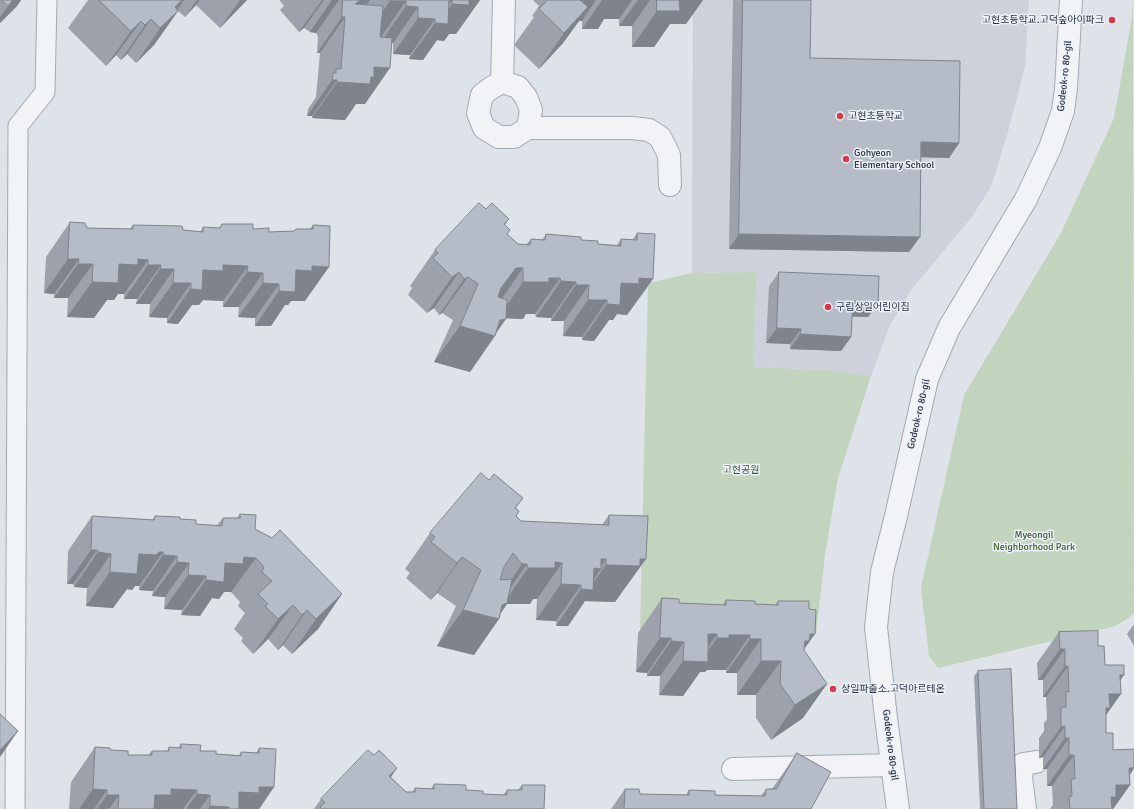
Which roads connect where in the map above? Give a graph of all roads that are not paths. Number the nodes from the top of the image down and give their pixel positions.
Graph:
1 (47, 0) edge
2 (504, 0) edge
3 (1071, 0) edge
4 (502, 82) junction
5 (528, 128) junction
6 (670, 185) dead end
7 (1036, 762) dead end
8 (892, 765) junction
9 (733, 769) dead end
10 (15, 809) edge
11 (898, 809) edge
12 (1025, 809) edge

1 - 10 street
2 - 4 street
3 - 8 street, Godeok-ro 80-gil
4 - 5 street
4 - 5 street
5 - 6 street
7 - 12 street
8 - 9 street
8 - 11 street, Godeok-ro 80-gil

